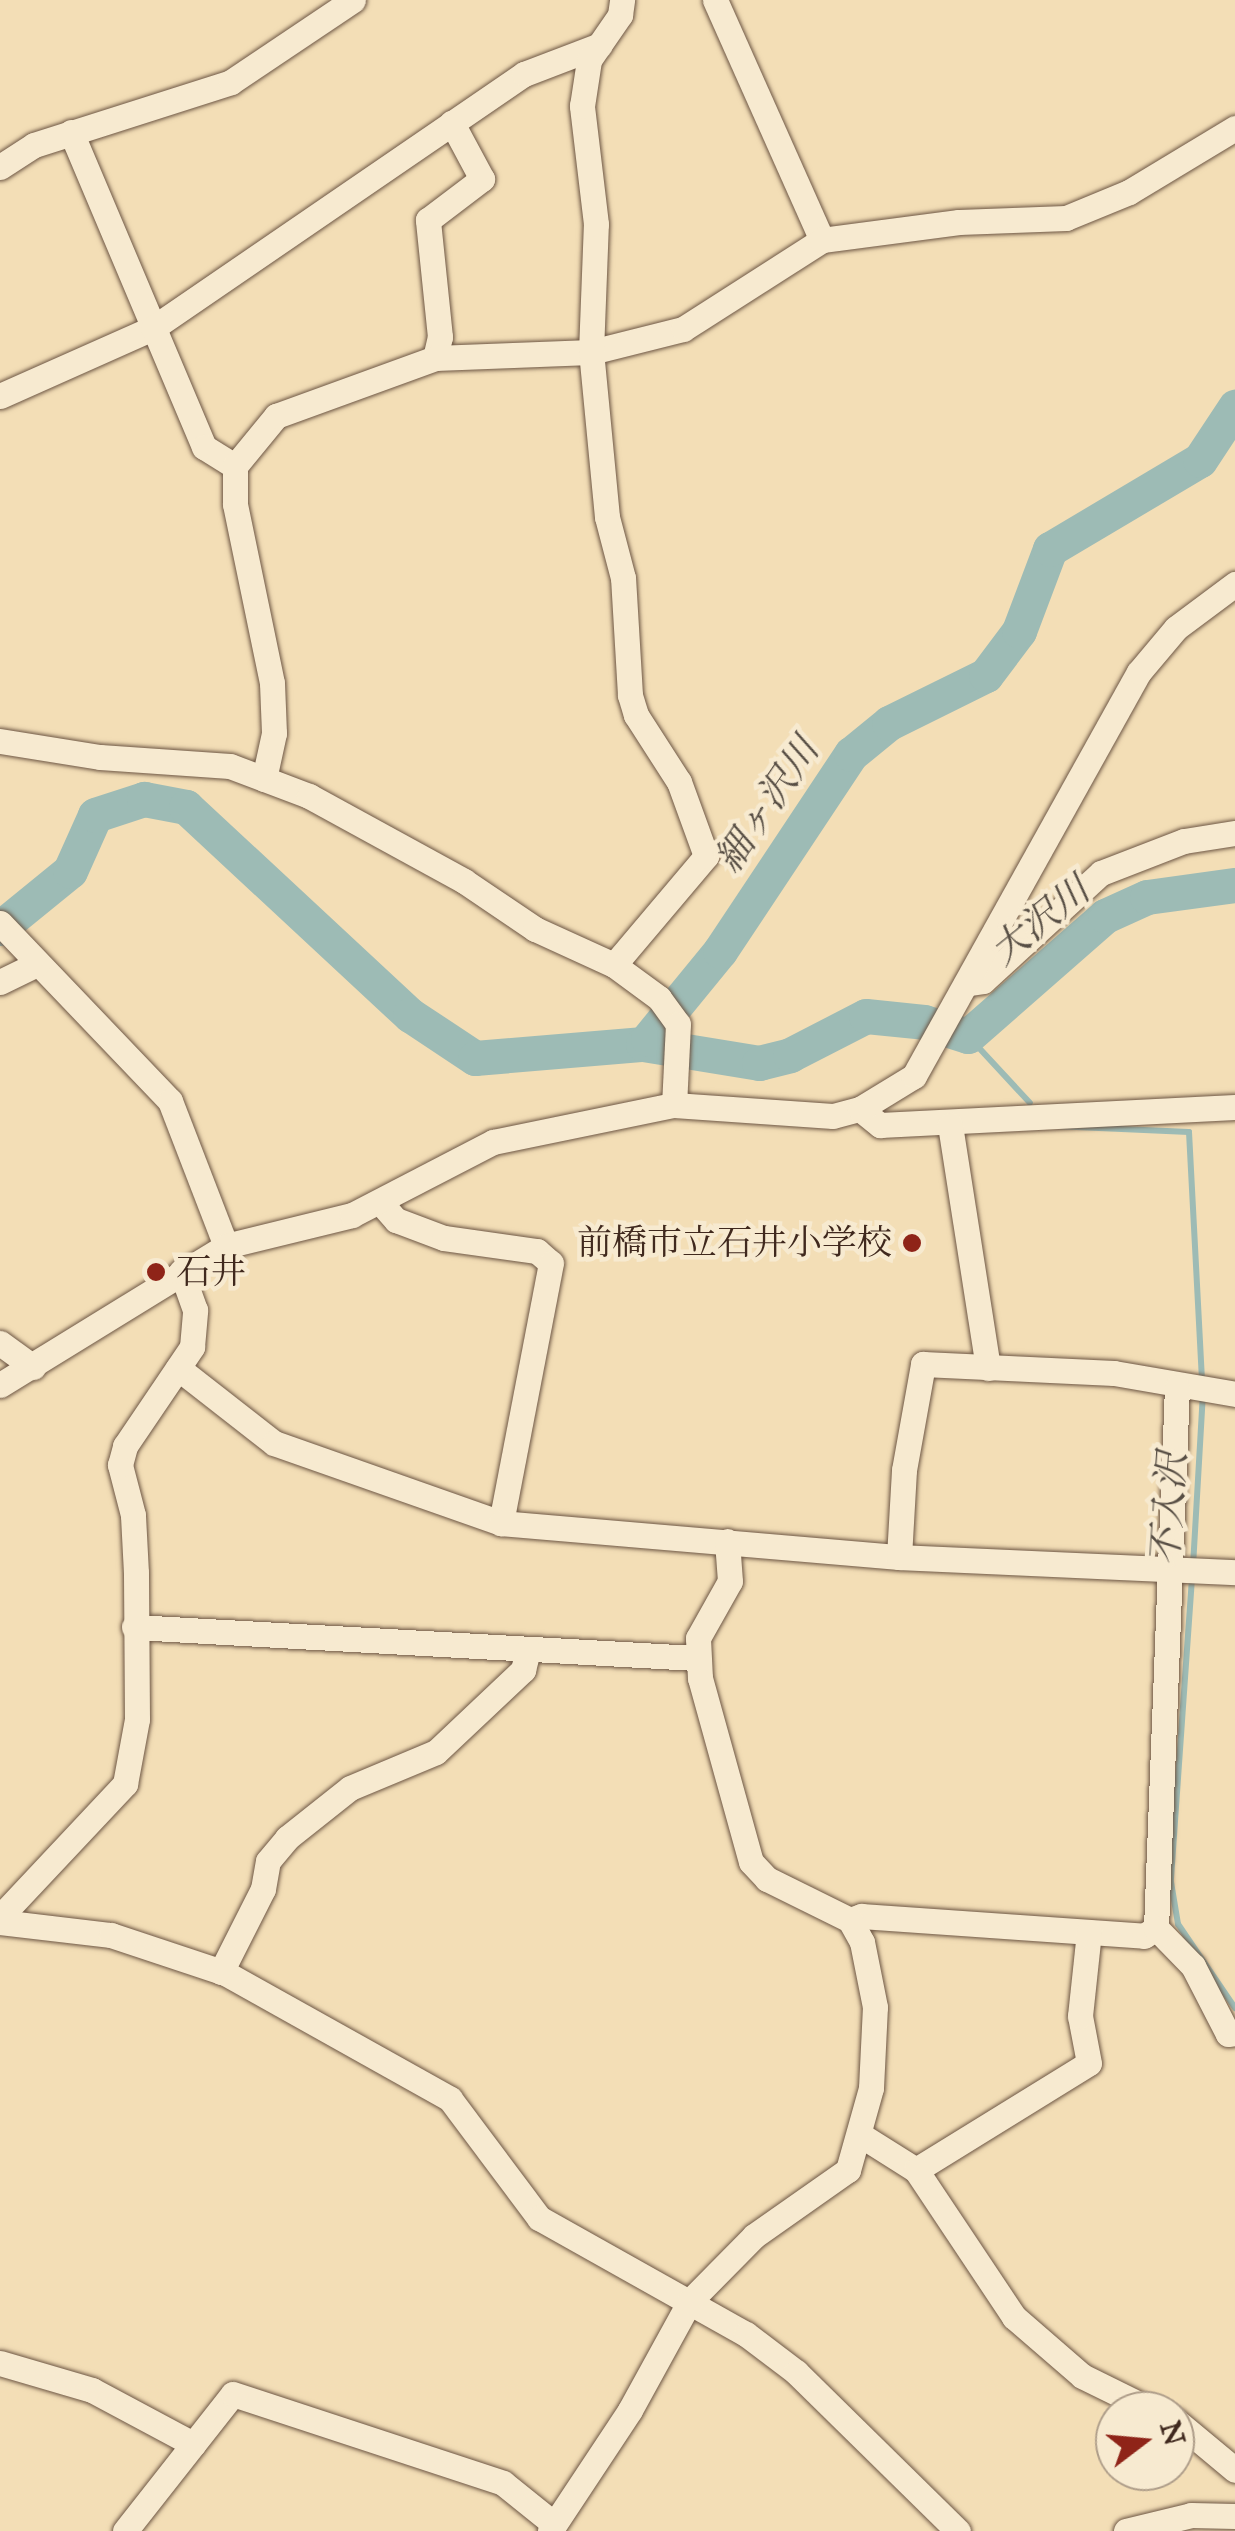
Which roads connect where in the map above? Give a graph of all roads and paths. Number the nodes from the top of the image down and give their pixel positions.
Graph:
1 (354, 0) edge
2 (622, 0) edge
3 (715, 0) edge
4 (600, 45) junction
5 (452, 123) junction
6 (1235, 128) edge
7 (70, 132) junction
8 (0, 167) edge
9 (822, 240) junction
10 (154, 328) junction
11 (591, 352) junction
12 (435, 358) junction
13 (0, 396) edge
14 (235, 466) junction
15 (1235, 584) edge
16 (2, 745) edge
17 (264, 780) junction
18 (1235, 833) edge
19 (0, 923) edge
20 (29, 955) junction
21 (614, 964) junction
22 (0, 982) edge
23 (970, 982) junction
24 (674, 1105) junction
25 (1235, 1107) edge
26 (860, 1109) junction
27 (950, 1124) junction
28 (381, 1203) junction
29 (226, 1246) junction
30 (181, 1271) junction
31 (0, 1343) edge
32 (33, 1366) junction
33 (178, 1368) junction
34 (988, 1368) junction
35 (0, 1385) edge
36 (1204, 1390) edge
37 (501, 1523) junction
38 (727, 1541) junction
39 (899, 1557) junction
40 (1169, 1568) junction
41 (1235, 1572) edge
42 (134, 1627) junction
43 (528, 1650) junction
44 (696, 1658) junction
45 (0, 1920) edge
46 (850, 1920) junction
47 (1156, 1928) junction
48 (1090, 1932) junction
49 (221, 1972) junction
50 (1235, 2033) edge
51 (862, 2136) junction
52 (916, 2170) junction
53 (690, 2301) junction
54 (0, 2363) edge
55 (1112, 2391) edge
56 (1195, 2437) edge
57 (193, 2444) junction
58 (1235, 2470) edge
59 (1235, 2516) edge
60 (552, 2528) edge
61 (125, 2531) edge
62 (958, 2531) edge
63 (1126, 2531) edge

1 - 7 street
2 - 4 street
3 - 9 street
4 - 5 street
4 - 11 street
5 - 10 street
5 - 12 street
6 - 9 street
7 - 8 street
7 - 10 street
9 - 11 street
10 - 13 street
10 - 14 street
11 - 12 street
11 - 21 street
12 - 14 street
14 - 17 street
15 - 23 street
16 - 17 street
17 - 21 street
18 - 23 street
19 - 20 street
20 - 22 street
20 - 29 street
21 - 24 street
23 - 26 street
24 - 26 street
24 - 28 street
25 - 27 street
26 - 27 street
27 - 34 street
28 - 29 street
28 - 37 street
29 - 30 street
30 - 32 street
30 - 33 street
31 - 32 street
32 - 35 street
33 - 37 street
33 - 42 street
34 - 36 street
34 - 39 street
36 - 40 street
37 - 38 street
38 - 39 street
38 - 44 street
39 - 40 street
40 - 41 street
40 - 47 street
42 - 43 street
42 - 45 street
43 - 44 street
43 - 49 street
44 - 46 street
45 - 49 street
46 - 48 street
46 - 51 street
47 - 48 street
47 - 50 street
48 - 52 street
49 - 53 street
51 - 52 street
51 - 53 street
52 - 55 street
53 - 60 street
53 - 62 street
54 - 57 street
56 - 58 street
57 - 60 street
57 - 61 street
59 - 63 street

